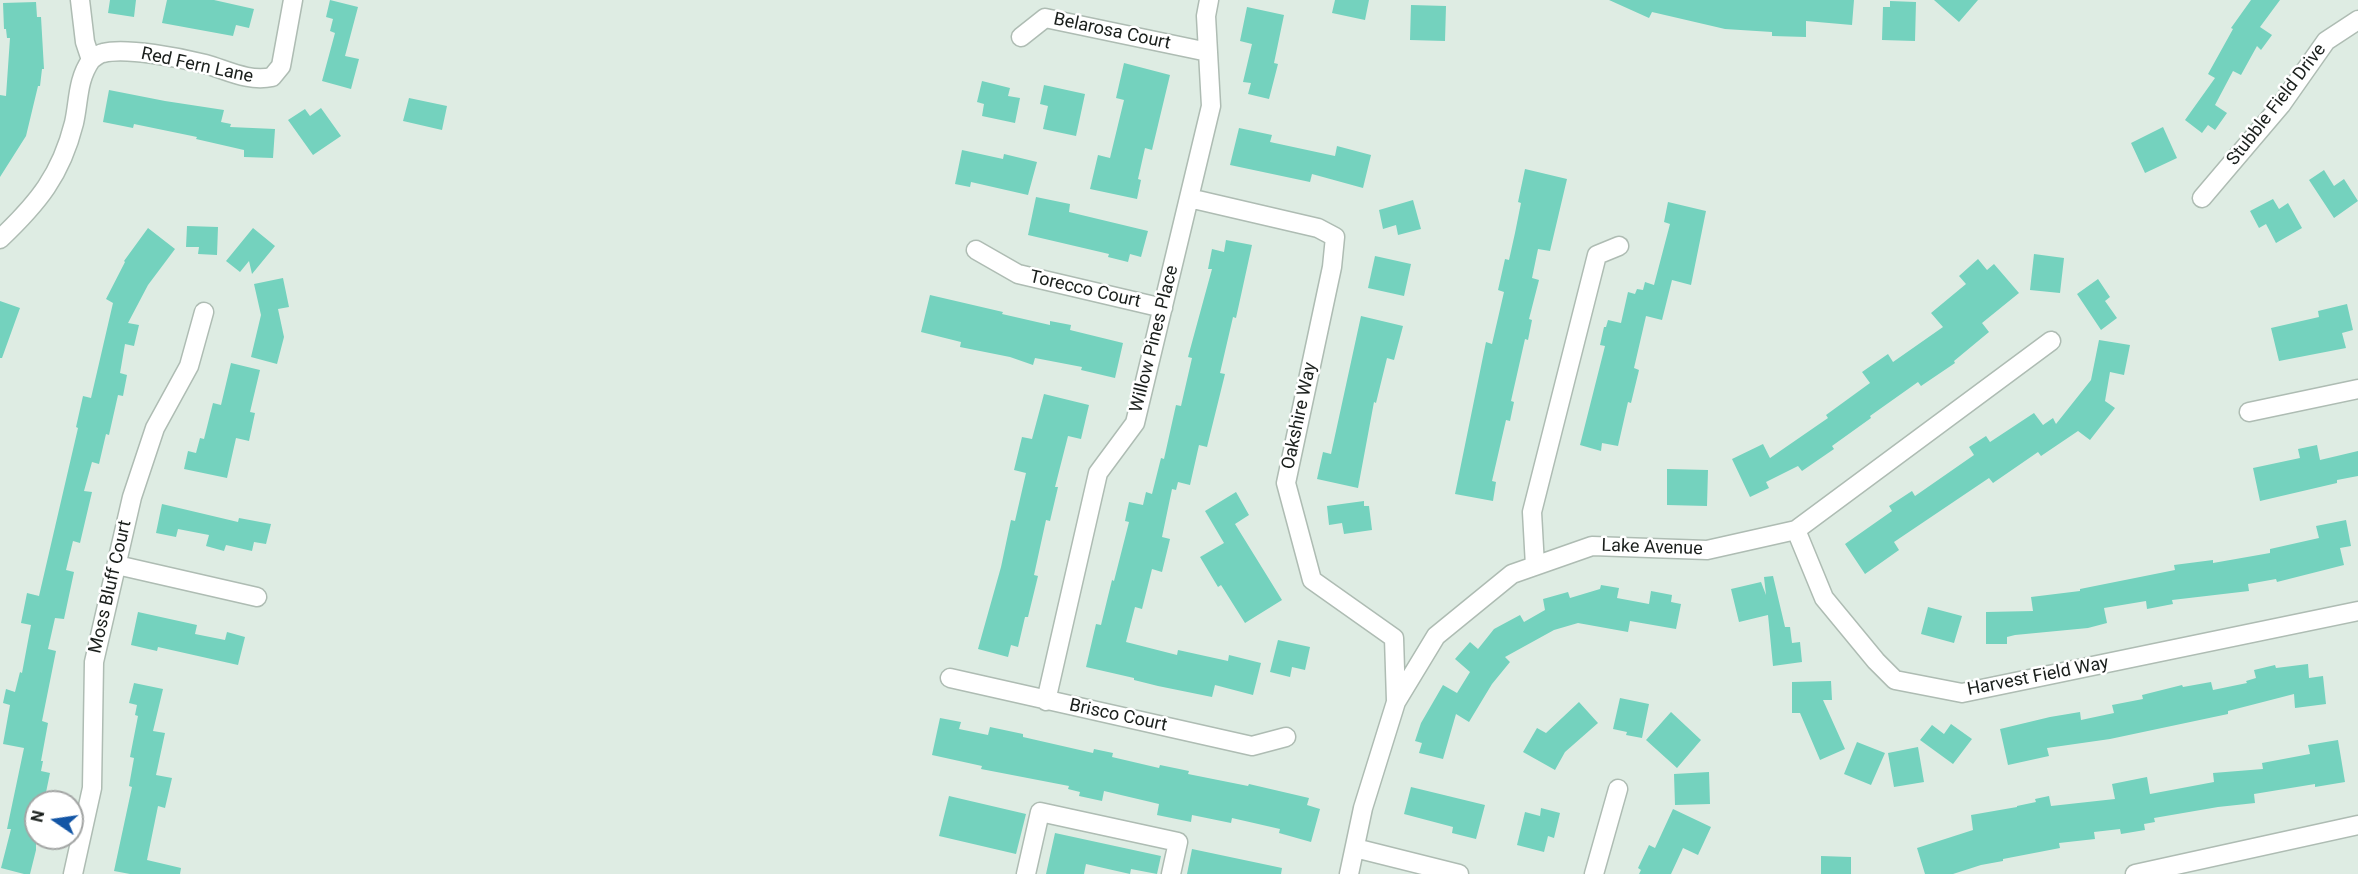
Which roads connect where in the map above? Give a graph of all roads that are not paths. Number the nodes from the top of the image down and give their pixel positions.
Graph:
1 (80, 0) edge
2 (293, 0) edge
3 (1209, 0) edge
4 (2358, 20) edge
5 (1022, 37) dead end
6 (1208, 52) junction
7 (91, 60) junction
8 (1189, 198) junction
9 (2202, 198) dead end
10 (0, 239) edge
11 (1619, 246) dead end
12 (976, 250) dead end
13 (1163, 309) junction
14 (204, 312) dead end
15 (2051, 341) dead end
16 (2358, 389) edge
17 (2249, 412) dead end
18 (1796, 530) junction
19 (117, 565) junction
20 (1535, 566) junction
21 (257, 597) dead end
22 (2358, 611) edge
23 (950, 678) dead end
24 (1046, 701) junction
25 (1396, 702) junction
26 (1286, 737) dead end
27 (1618, 789) dead end
28 (2358, 825) edge
29 (1355, 848) junction
30 (73, 874) edge
31 (1026, 874) edge
32 (1171, 874) edge
33 (1349, 874) edge
34 (1459, 874) edge
35 (1594, 874) edge
36 (2135, 874) edge

1 - 7 street
2 - 7 street, Red Fern Lane
3 - 6 street, Willow Pines Place
4 - 9 street, Stubble Field Drive
5 - 6 street, Belarosa Court
6 - 8 street, Willow Pines Place
7 - 10 street
8 - 13 street, Willow Pines Place
8 - 25 street, Oakshire Way
11 - 20 street
12 - 13 street, Torecco Court
13 - 24 street, Willow Pines Place
14 - 19 street, Moss Bluff Court
15 - 18 street, Lake Avenue
16 - 17 street
18 - 20 street, Lake Avenue
18 - 22 street, Harvest Field Way
19 - 21 street
19 - 30 street, Moss Bluff Court
20 - 25 street, Lake Avenue
23 - 24 street, Brisco Court
24 - 26 street, Brisco Court
25 - 29 street, Lake Avenue
27 - 35 street
28 - 36 street
29 - 33 street, Lake Avenue
29 - 34 street
31 - 32 street

